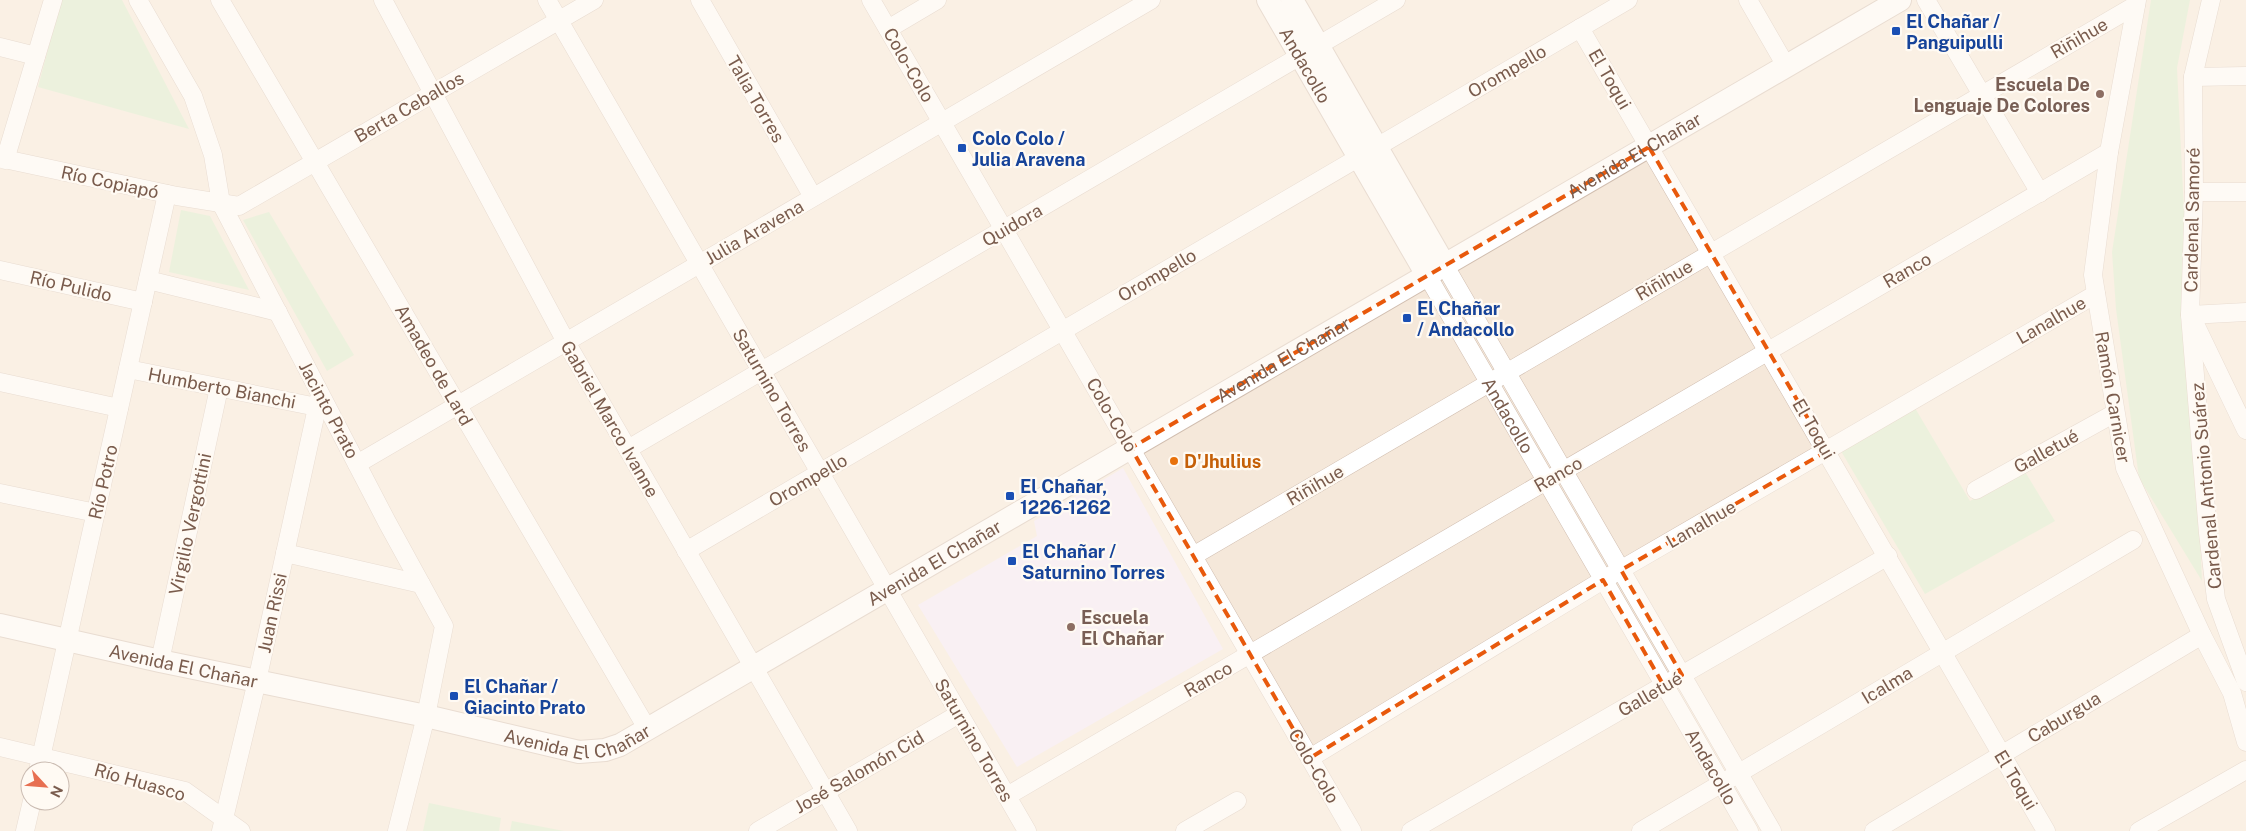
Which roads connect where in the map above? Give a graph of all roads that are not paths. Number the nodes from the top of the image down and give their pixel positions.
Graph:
1 (52, 0) edge
2 (138, 0) edge
3 (220, 0) edge
4 (383, 0) edge
5 (547, 0) edge
6 (594, 0) edge
7 (700, 0) edge
8 (871, 0) edge
9 (937, 0) edge
10 (1151, 0) edge
11 (1268, 0) edge
12 (1292, 0) edge
13 (1396, 0) edge
14 (1628, 0) edge
15 (1748, 0) edge
16 (1900, 0) edge
17 (1926, 0) edge
18 (2211, 0) edge
19 (2137, 2) edge
20 (558, 21) junction
21 (1580, 28) junction
22 (888, 29) junction
23 (0, 47) edge
24 (1309, 51) junction
25 (36, 56) junction
26 (1786, 66) junction
27 (2246, 76) edge
28 (2193, 77) junction
29 (434, 92) junction
30 (1982, 95) junction
31 (942, 122) junction
32 (1649, 147) junction
33 (1368, 152) junction
34 (2109, 152) junction
35 (2, 159) edge
36 (314, 163) junction
37 (2040, 192) junction
38 (2194, 192) junction
39 (2246, 192) edge
40 (167, 194) junction
41 (813, 197) junction
42 (221, 203) junction
43 (1004, 229) junction
44 (1711, 253) junction
45 (699, 264) junction
46 (0, 270) edge
47 (1436, 270) junction
48 (148, 280) junction
49 (2096, 294) junction
50 (143, 302) junction
51 (278, 312) junction
52 (2246, 312) edge
53 (2190, 315) junction
54 (1062, 331) junction
55 (566, 342) junction
56 (1768, 351) junction
57 (128, 369) junction
58 (761, 371) junction
59 (1507, 372) junction
60 (0, 382) edge
61 (1489, 383) junction
62 (219, 388) junction
63 (318, 401) junction
64 (457, 405) junction
65 (119, 408) junction
66 (2115, 412) junction
67 (2246, 430) edge
68 (1130, 448) junction
69 (628, 449) junction
70 (1827, 451) junction
71 (357, 464) junction
72 (1564, 471) junction
73 (820, 473) junction
74 (1546, 481) junction
75 (1976, 490) dead end
76 (0, 493) edge
77 (96, 513) junction
78 (2133, 540) dead end
79 (686, 551) junction
80 (285, 553) junction
81 (1193, 556) junction
82 (1888, 556) junction
83 (1621, 570) junction
84 (1604, 580) junction
85 (421, 584) junction
86 (888, 590) junction
87 (0, 625) edge
88 (2202, 635) junction
89 (68, 639) junction
90 (1944, 651) junction
91 (1250, 654) junction
92 (160, 660) junction
93 (754, 668) junction
94 (1682, 676) junction
95 (257, 681) junction
96 (2246, 682) edge
97 (1664, 686) junction
98 (959, 714) junction
99 (426, 716) junction
100 (648, 730) junction
101 (2246, 742) edge
102 (0, 747) edge
103 (2001, 755) junction
104 (1310, 758) junction
105 (33, 761) edge
106 (41, 761) edge
107 (70, 770) edge
108 (2246, 770) edge
109 (1739, 774) junction
110 (1721, 784) junction
111 (826, 792) junction
112 (1007, 796) junction
113 (1237, 800) dead end
114 (30, 811) edge
115 (222, 825) edge
116 (1022, 829) edge
117 (25, 831) edge
118 (241, 831) edge
119 (397, 831) edge
120 (758, 831) edge
121 (848, 831) edge
122 (1185, 831) edge
123 (1352, 831) edge
124 (1411, 831) edge
125 (1641, 831) edge
126 (1748, 831) edge
127 (1772, 831) edge
128 (1874, 831) edge
129 (2046, 831) edge
130 (2139, 831) edge

1 - 25 street
2 - 42 street, Jacinto Prato
3 - 36 street, Amadeo de Lard
4 - 29 street, Gabriel Marco Ivanne
5 - 20 street, Saturnino Torres
6 - 20 street, Berta Ceballos
7 - 41 street, Talia Torres
8 - 22 street, Colo-Colo
9 - 22 street
10 - 31 street, Julia Aravena
11 - 24 street, Andacollo
12 - 24 street, Andacollo
13 - 24 street, Quidora
14 - 21 street, Orompello
15 - 26 street
16 - 26 street, Avenida El Chañar
17 - 30 street
18 - 28 street, Cardenal Samoré
19 - 30 street, Riñihue
19 - 34 street, Ramón Carnicer
20 - 29 street, Berta Ceballos
20 - 45 street, Saturnino Torres
21 - 32 street, El Toqui
21 - 33 street, Orompello
22 - 31 street, Colo-Colo
23 - 25 street
24 - 33 street, Andacollo
24 - 43 street, Quidora
25 - 35 street
26 - 32 street, Avenida El Chañar
27 - 28 street
28 - 38 street, Cardenal Samoré
29 - 36 street, Berta Ceballos
29 - 55 street, Gabriel Marco Ivanne
30 - 37 street
30 - 44 street, Riñihue
31 - 41 street, Julia Aravena
31 - 43 street, Colo-Colo
32 - 44 street, El Toqui
32 - 47 street, Avenida El Chañar
33 - 47 street, Andacollo
33 - 54 street, Orompello
34 - 37 street, Ranco
34 - 49 street, Ramón Carnicer
35 - 40 street, Río Copiapó
36 - 42 street, Berta Ceballos
36 - 64 street, Amadeo de Lard
37 - 56 street, Ranco
38 - 39 street
38 - 53 street, Cardenal Samoré
40 - 42 street, Río Copiapó
40 - 48 street, Río Potro
41 - 45 street, Julia Aravena
42 - 51 street, Jacinto Prato
43 - 54 street, Colo-Colo
43 - 58 street, Quidora
44 - 56 street, El Toqui
44 - 59 street, Riñihue
45 - 55 street, Julia Aravena
45 - 58 street, Saturnino Torres
46 - 50 street, Río Pulido
47 - 59 street, Andacollo
47 - 61 street, Andacollo
47 - 68 street, Avenida El Chañar
48 - 50 street, Río Potro
48 - 51 street
49 - 66 street, Ramón Carnicer
49 - 70 street, Lanalhue
50 - 57 street, Río Potro
51 - 63 street, Jacinto Prato
52 - 53 street
53 - 67 street, Cardenal Samoré
53 - 96 street, Cardenal Antonio Suárez
54 - 68 street, Colo-Colo
54 - 73 street, Orompello
55 - 64 street, Julia Aravena
55 - 69 street, Gabriel Marco Ivanne
56 - 70 street, El Toqui
56 - 72 street, Ranco
57 - 62 street, Humberto Bianchi
57 - 65 street, Río Potro
58 - 69 street, Quidora
58 - 73 street, Saturnino Torres
59 - 61 street, Riñihue
59 - 72 street, Andacollo
60 - 65 street
61 - 74 street, Andacollo
61 - 81 street, Riñihue
62 - 63 street, Humberto Bianchi
62 - 92 street, Virgilio Vergottini
63 - 71 street, Jacinto Prato
63 - 80 street, Juan Rissi
64 - 71 street, Julia Aravena
64 - 100 street, Amadeo de Lard
65 - 77 street, Río Potro
66 - 75 street, Galletué
66 - 88 street, Ramón Carnicer
68 - 81 street, Colo-Colo
68 - 86 street, Avenida El Chañar
69 - 79 street, Gabriel Marco Ivanne
70 - 82 street, El Toqui
70 - 83 street, Lanalhue
71 - 85 street, Jacinto Prato
72 - 74 street, Ranco
72 - 83 street, Andacollo
73 - 79 street, Orompello
73 - 86 street, Saturnino Torres
74 - 84 street, Andacollo
74 - 91 street, Ranco
76 - 77 street
77 - 89 street, Río Potro
78 - 90 street, Icalma
79 - 93 street, Gabriel Marco Ivanne
80 - 85 street
80 - 95 street, Juan Rissi
81 - 91 street, Colo-Colo
82 - 90 street, El Toqui
82 - 94 street, Galletué
83 - 84 street, Lanalhue
83 - 94 street, Andacollo
84 - 97 street, Andacollo
84 - 104 street, Lanalhue
85 - 99 street, Jacinto Prato
86 - 93 street, Avenida El Chañar
86 - 98 street, Saturnino Torres
87 - 89 street, Avenida El Chañar
88 - 101 street, Ramón Carnicer
88 - 103 street, Caburgua
89 - 92 street, Avenida El Chañar
89 - 106 street, Río Potro
90 - 103 street, El Toqui
90 - 109 street, Icalma
91 - 104 street, Colo-Colo
91 - 112 street, Ranco
92 - 95 street, Avenida El Chañar
93 - 100 street, Avenida El Chañar
93 - 111 street, Gabriel Marco Ivanne
94 - 97 street, Galletué
94 - 109 street, Andacollo
95 - 99 street, Avenida El Chañar
95 - 115 street, Juan Rissi
97 - 110 street, Andacollo
97 - 124 street, Galletué
98 - 111 street, José Salomón Cid
98 - 112 street, Saturnino Torres
99 - 100 street, Avenida El Chañar
99 - 119 street, Jacinto Prato
102 - 105 street, Río Huasco
103 - 128 street, Caburgua
103 - 129 street, El Toqui
104 - 123 street, Colo-Colo
107 - 115 street, Río Huasco
108 - 130 street
109 - 110 street, Icalma
109 - 127 street, Andacollo
110 - 125 street, Icalma
110 - 126 street, Andacollo
111 - 120 street, José Salomón Cid
111 - 121 street, Gabriel Marco Ivanne
112 - 116 street, Saturnino Torres
113 - 122 street
114 - 117 street
115 - 118 street, Río Huasco

